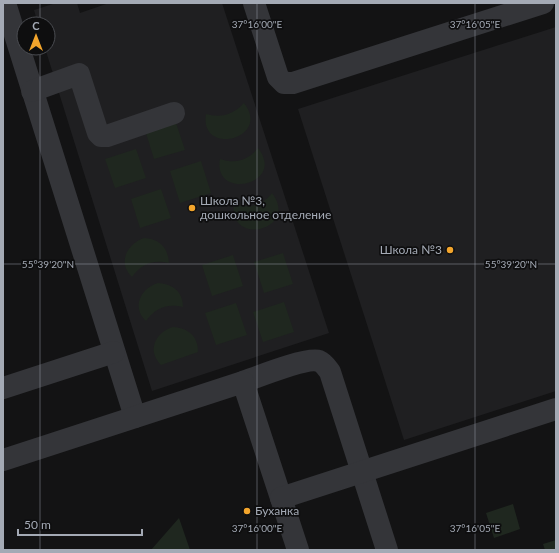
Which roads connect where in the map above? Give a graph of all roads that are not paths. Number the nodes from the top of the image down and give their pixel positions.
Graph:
1 (5, 3) edge
2 (254, 3) edge
3 (543, 3) edge
4 (32, 91) junction
5 (174, 113) dead end
6 (114, 352) junction
7 (243, 382) junction
8 (3, 388) edge
9 (556, 409) edge
10 (135, 417) junction
11 (3, 460) edge
12 (362, 472) junction
13 (281, 498) junction
14 (298, 550) edge
15 (387, 550) edge

1 - 4 lane
2 - 3 lane
4 - 5 lane
4 - 6 lane
6 - 8 lane
6 - 10 lane
7 - 10 lane
7 - 12 lane
7 - 13 lane
9 - 12 lane
10 - 11 lane
12 - 13 lane
12 - 15 lane
13 - 14 lane

